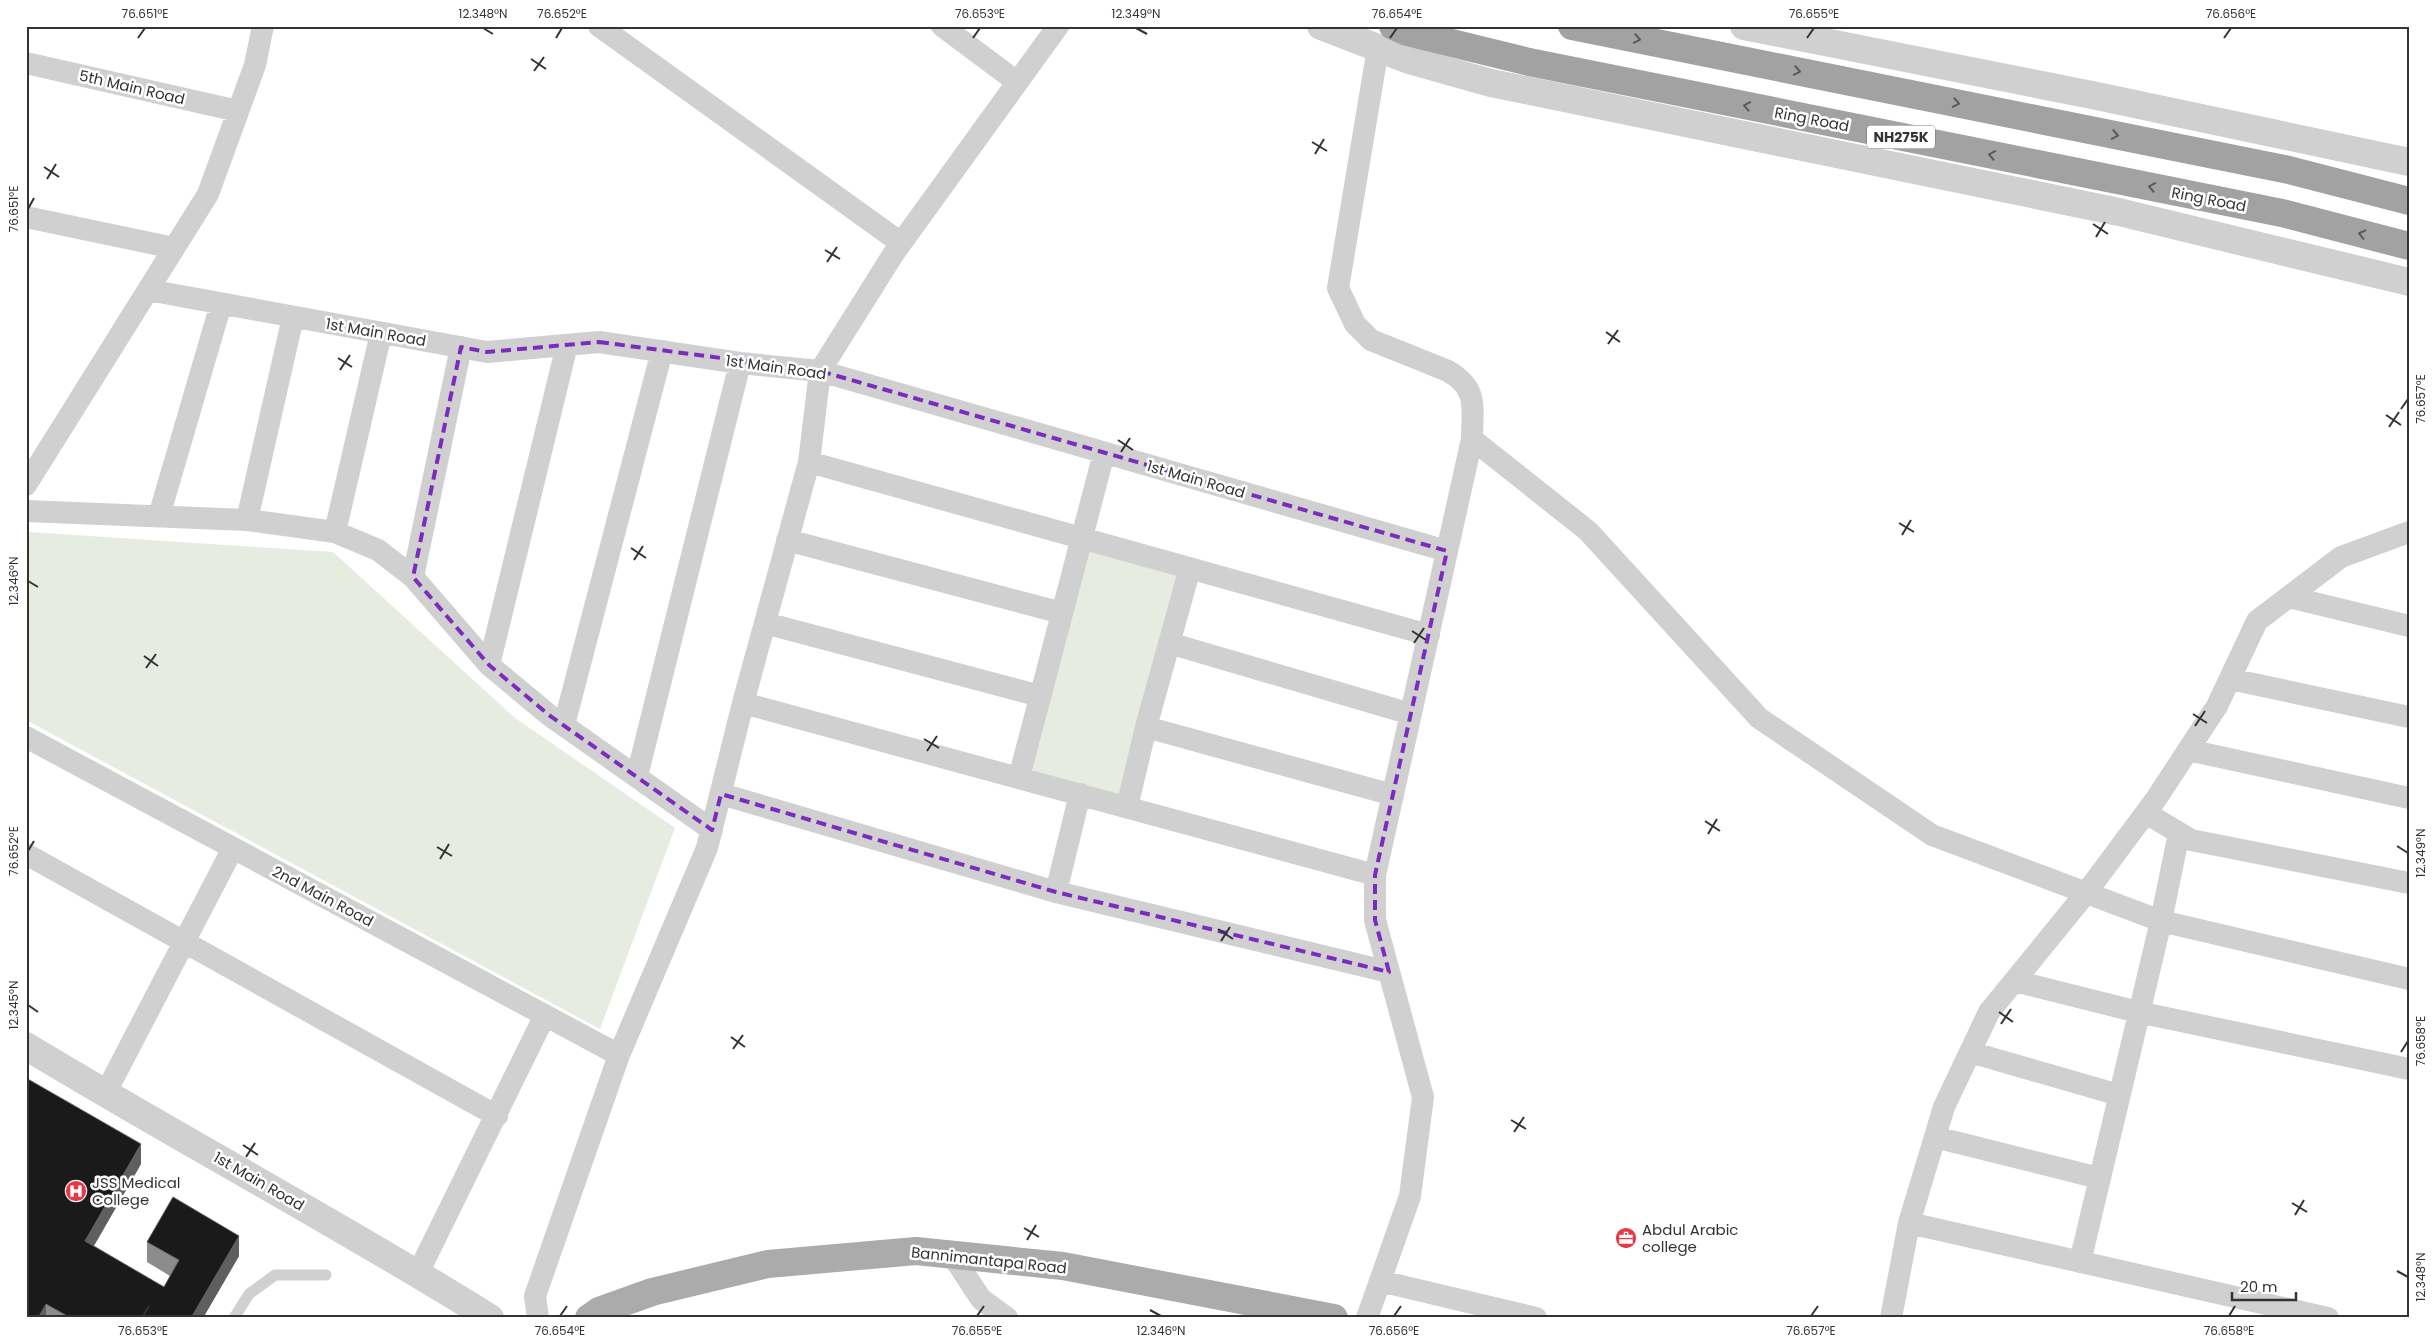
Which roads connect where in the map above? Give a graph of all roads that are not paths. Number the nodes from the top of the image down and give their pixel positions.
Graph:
1 (263, 26) edge
2 (599, 26) edge
3 (942, 26) edge
4 (1058, 26) edge
5 (1321, 26) edge
6 (1572, 26) edge
7 (1744, 26) edge
8 (1385, 37) edge
9 (26, 63) edge
10 (1017, 82) junction
11 (238, 111) junction
12 (2409, 162) edge
13 (2409, 201) edge
14 (26, 217) edge
15 (901, 243) junction
16 (2409, 246) edge
17 (174, 248) junction
18 (2409, 282) edge
19 (148, 290) junction
20 (221, 304) junction
21 (293, 317) junction
22 (381, 333) junction
23 (567, 345) junction
24 (461, 347) junction
25 (662, 351) junction
26 (740, 363) junction
27 (820, 371) junction
28 (1472, 439) junction
29 (1104, 453) junction
30 (809, 462) junction
31 (26, 485) edge
32 (26, 511) edge
33 (159, 516) junction
34 (247, 520) junction
35 (336, 532) junction
36 (2408, 533) edge
37 (1081, 538) junction
38 (787, 540) junction
39 (1447, 552) junction
40 (1190, 568) junction
41 (413, 577) junction
42 (2289, 597) junction
43 (1062, 613) junction
44 (765, 623) junction
45 (2409, 626) edge
46 (1428, 635) junction
47 (1169, 643) junction
48 (489, 665) junction
49 (2230, 679) junction
50 (1040, 696) junction
51 (743, 703) junction
52 (1411, 714) junction
53 (2409, 717) edge
54 (564, 725) junction
55 (1146, 726) junction
56 (26, 737) edge
57 (2188, 750) junction
58 (637, 776) junction
59 (1019, 778) junction
60 (721, 794) junction
61 (1080, 794) junction
62 (1394, 795) junction
63 (2409, 798) edge
64 (1127, 807) junction
65 (2146, 813) junction
66 (712, 830) junction
67 (2179, 833) junction
68 (233, 848) junction
69 (26, 854) edge
70 (1375, 875) junction
71 (2409, 883) edge
72 (1056, 892) junction
73 (2086, 893) junction
74 (2161, 921) junction
75 (185, 942) junction
76 (1389, 972) junction
77 (2409, 978) edge
78 (2014, 981) junction
79 (2138, 1012) junction
80 (545, 1015) junction
81 (26, 1046) edge
82 (1970, 1052) junction
83 (619, 1055) junction
84 (2409, 1069) edge
85 (105, 1094) junction
86 (2118, 1095) junction
87 (497, 1116) junction
88 (1935, 1137) junction
89 (2100, 1178) junction
90 (1909, 1223) junction
91 (952, 1255) junction
92 (2080, 1262) junction
93 (418, 1273) junction
94 (326, 1275) dead end
95 (1380, 1281) junction
96 (1328, 1317) edge
97 (234, 1318) edge
98 (490, 1318) edge
99 (538, 1318) edge
100 (589, 1318) edge
101 (1007, 1318) edge
102 (1367, 1318) edge
103 (1536, 1318) edge
104 (1890, 1318) edge
105 (2328, 1318) edge

1 - 11 street
2 - 15 street
3 - 10 street
4 - 10 street
5 - 8 street
6 -> 13 highway
7 - 12 street
16 -> 8 highway, Ring Road / NH275K
8 - 18 street
8 - 28 street
9 - 11 street, 5th Main Road
10 - 15 street
11 - 17 street
14 - 17 street
15 - 27 street
17 - 19 street
19 - 20 street, 1st Main Road
19 - 31 street
20 - 21 street, 1st Main Road
20 - 33 street
21 - 22 street, 1st Main Road
21 - 34 street
22 - 24 street, 1st Main Road
22 - 35 street
23 - 24 street, 1st Main Road
23 - 25 street, 1st Main Road
23 - 48 street
24 - 41 street
25 - 26 street, 1st Main Road
25 - 54 street
26 - 27 street, 1st Main Road
26 - 58 street
27 - 29 street, 1st Main Road
27 - 30 street
28 - 39 street
28 - 73 street
29 - 37 street
29 - 39 street, 1st Main Road
30 - 37 street
30 - 38 street
32 - 33 street
33 - 34 street
34 - 35 street
35 - 41 street
36 - 42 street
37 - 40 street
37 - 43 street
38 - 43 street
38 - 44 street
39 - 46 street
40 - 46 street
40 - 47 street
41 - 48 street
42 - 45 street
42 - 49 street
43 - 50 street
44 - 50 street
44 - 51 street
46 - 52 street
47 - 52 street
47 - 55 street
48 - 54 street
49 - 53 street
49 - 57 street
50 - 59 street
51 - 59 street
51 - 60 street
52 - 62 street
54 - 58 street
55 - 62 street
55 - 64 street
56 - 68 street, 2nd Main Road
57 - 63 street
57 - 65 street
58 - 66 street
59 - 61 street
60 - 66 street
60 - 72 street
61 - 64 street
61 - 72 street
62 - 70 street
64 - 70 street
65 - 67 street
65 - 73 street
66 - 83 street
67 - 71 street
67 - 74 street
68 - 75 street
68 - 80 street, 2nd Main Road
69 - 75 street
70 - 76 street
72 - 76 street
73 - 74 street
73 - 78 street
74 - 77 street
74 - 79 street
75 - 85 street
75 - 87 street
76 - 95 street
78 - 79 street
78 - 82 street
79 - 84 street
79 - 86 street
80 - 83 street, 2nd Main Road
80 - 87 street
81 - 85 street, 1st Main Road
82 - 86 street
82 - 88 street
83 - 99 street
85 - 93 street, 1st Main Road
86 - 89 street
87 - 93 street
88 - 89 street
88 - 90 street
89 - 92 street
90 - 92 street
90 - 104 street
91 - 96 main road, Bannimantapa Road
91 - 100 main road, Bannimantapa Road
91 - 101 street
92 - 105 street
93 - 98 street, 1st Main Road
94 - 97 lane
95 - 102 street
95 - 103 street

